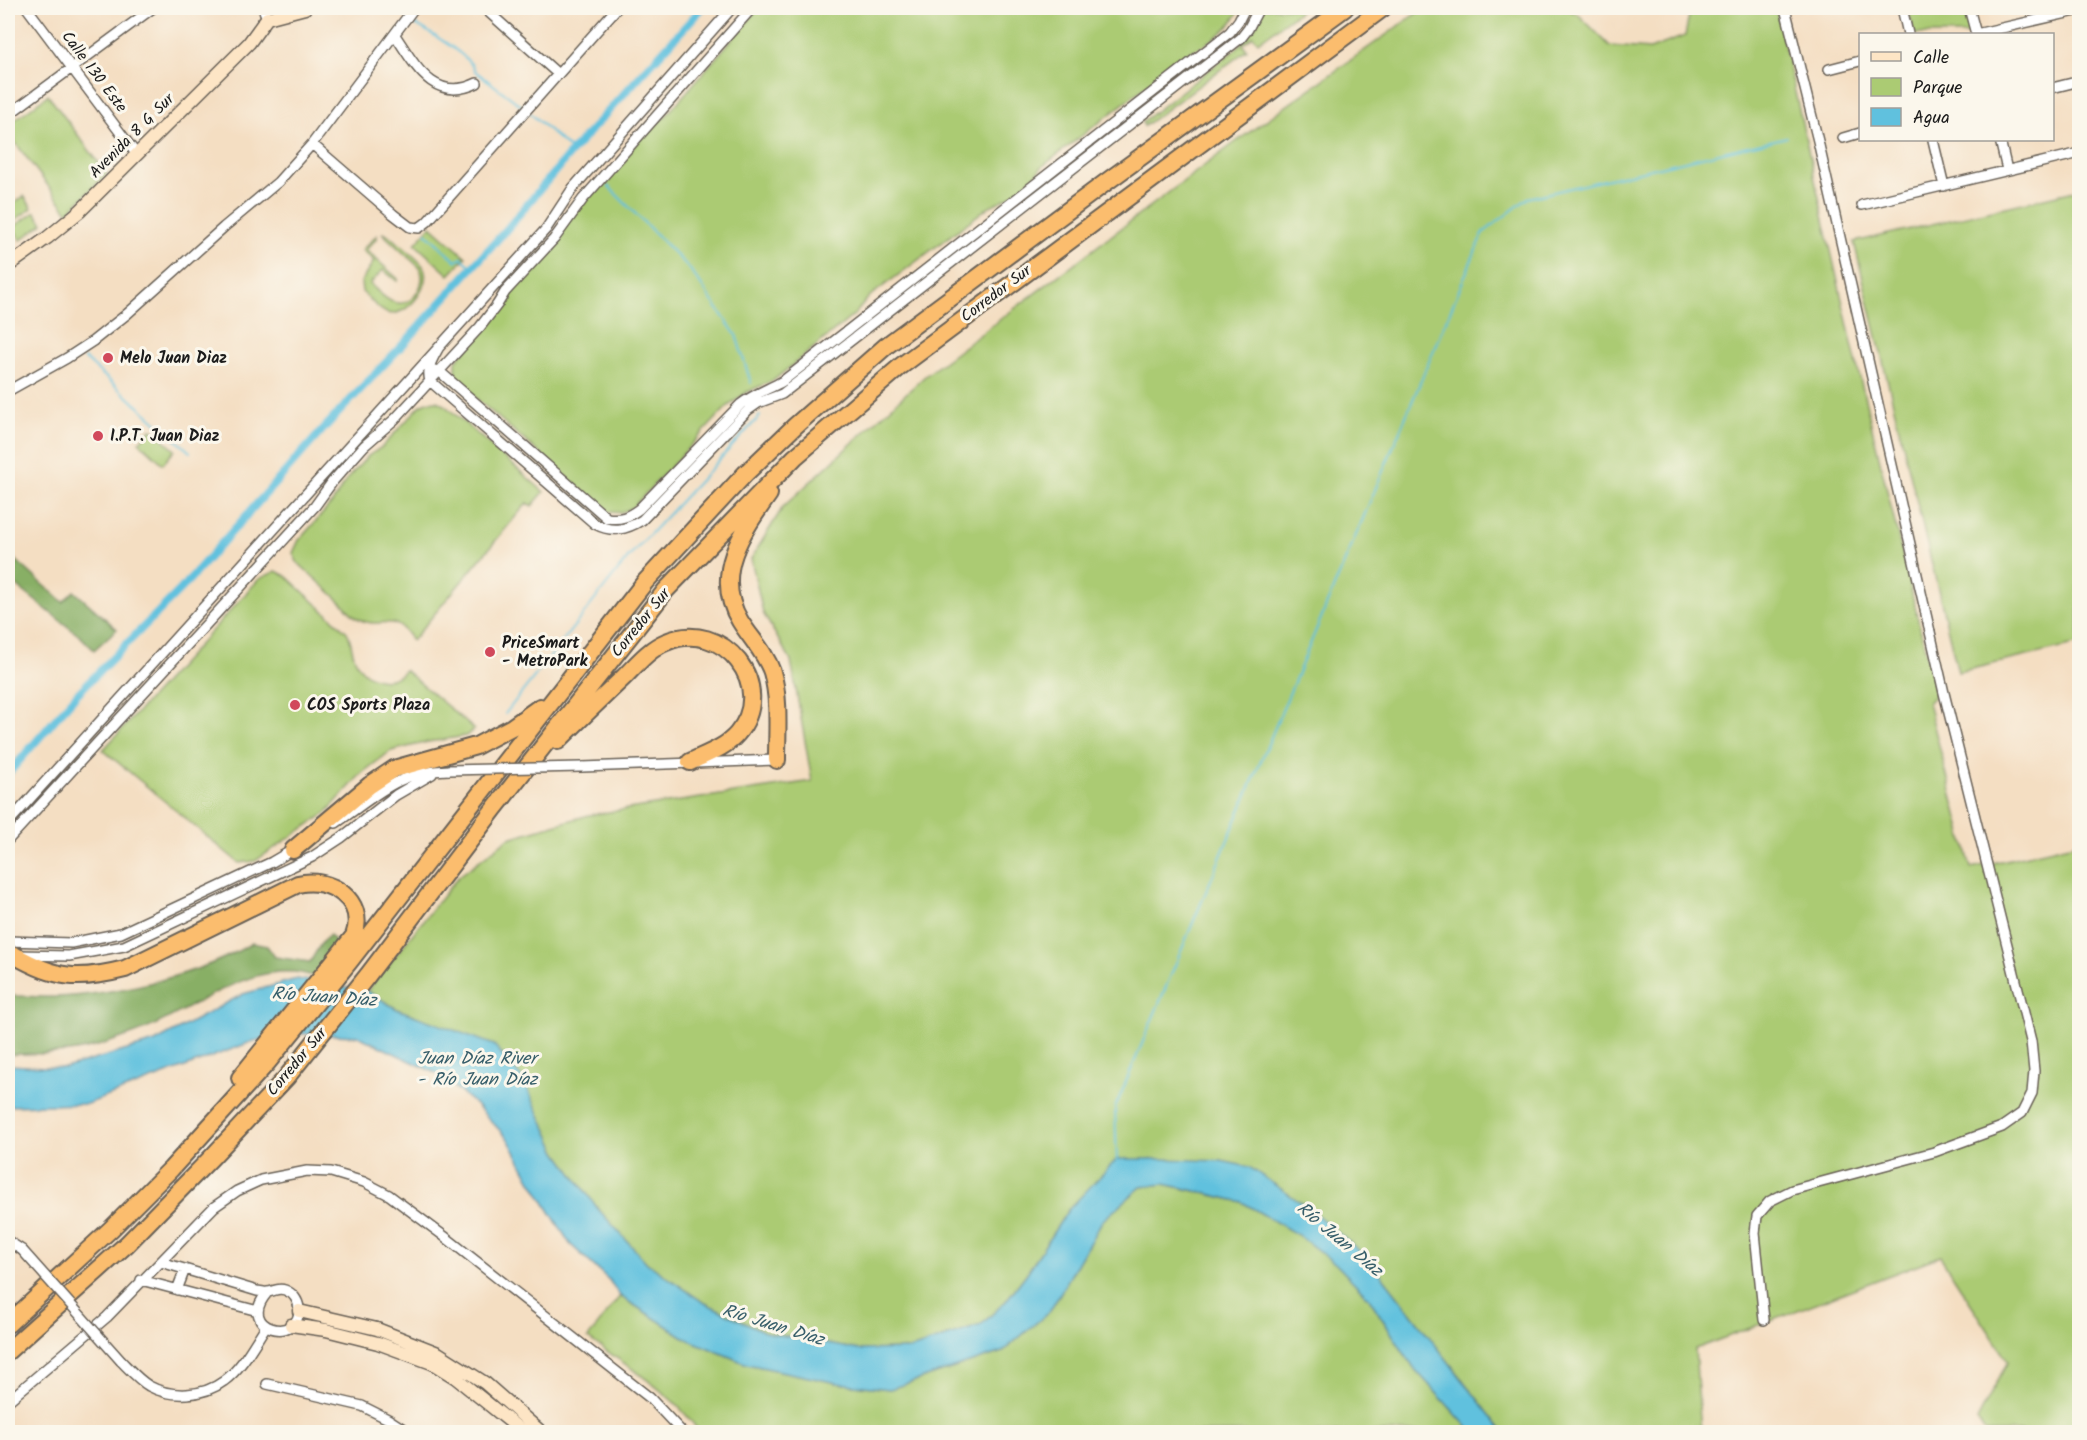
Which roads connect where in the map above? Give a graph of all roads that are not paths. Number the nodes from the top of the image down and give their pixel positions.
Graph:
1 (27, 8) edge
2 (153, 8) edge
3 (304, 8) edge
4 (413, 8) edge
5 (484, 8) edge
6 (617, 8) edge
7 (752, 8) edge
8 (1245, 8) edge
9 (1259, 8) edge
10 (1345, 8) edge
11 (1383, 8) edge
12 (1785, 8) edge
13 (1902, 8) edge
14 (1969, 8) edge
15 (730, 9) edge
16 (2076, 11) dead end
17 (265, 13) edge
18 (1908, 33) edge
19 (1976, 33) edge
20 (1980, 33) edge
21 (395, 35) junction
22 (717, 46) junction
23 (1859, 61) edge
24 (683, 62) junction
25 (72, 67) junction
26 (1829, 69) dead end
27 (558, 74) junction
28 (2079, 81) edge
29 (477, 83) dead end
30 (2054, 87) edge
31 (8, 115) edge
32 (1859, 133) edge
33 (1843, 138) dead end
34 (1933, 141) edge
35 (2000, 141) edge
36 (312, 144) junction
37 (2079, 153) edge
38 (136, 155) junction
39 (2007, 170) junction
40 (1944, 186) junction
41 (1862, 205) dead end
42 (8, 266) edge
43 (439, 347) junction
44 (428, 371) junction
45 (439, 371) junction
46 (430, 381) junction
47 (405, 384) junction
48 (8, 391) edge
49 (795, 457) junction
50 (559, 692) junction
51 (124, 693) junction
52 (107, 731) junction
53 (74, 749) junction
54 (777, 760) joint
55 (690, 762) junction
56 (444, 770) junction
57 (513, 785) junction
58 (8, 823) edge
59 (8, 840) edge
60 (293, 850) junction
61 (9, 946) edge
62 (342, 961) junction
63 (8, 1241) edge
64 (161, 1262) junction
65 (185, 1269) junction
66 (141, 1280) junction
67 (177, 1290) junction
68 (267, 1293) junction
69 (258, 1311) junction
70 (299, 1311) junction
71 (1764, 1320) dead end
72 (8, 1324) edge
73 (291, 1325) junction
74 (266, 1326) junction
75 (8, 1351) edge
76 (267, 1384) dead end
77 (8, 1401) edge
78 (408, 1432) edge
79 (523, 1432) edge
80 (541, 1432) edge
81 (682, 1432) edge

1 - 25 street, Calle 130 Este
2 - 25 street
3 - 17 street
4 - 21 street
5 - 27 street
6 - 27 street
7 - 22 street
8 - 45 street
9 - 46 street
10 - 50 highway, Corredor Sur
11 - 49 highway, Corredor Sur
12 - 71 street
13 - 18 street
14 - 19 street
15 - 22 street
15 - 24 street
16 - 20 street
17 - 38 street, Avenida 8 G Sur
21 - 29 street
21 - 36 street
22 - 24 street
22 - 45 street
23 - 26 street
24 - 43 street
25 - 31 street
25 - 38 street, Calle 130 Este
27 - 36 street
28 - 30 street
32 - 33 street
34 - 40 street
35 - 39 street
36 - 48 street
37 - 39 street
38 - 42 street, Avenida 8 G Sur
39 - 40 street
40 - 41 street
43 - 44 street
43 - 47 street
44 - 45 street
44 - 46 street
44 - 47 street
45 - 46 street
46 - 52 street
47 - 51 street
49 - 54 highway
49 - 57 highway, Corredor Sur
50 - 60 highway
50 - 62 highway, Corredor Sur
51 - 52 street
51 - 53 street
52 - 53 street
52 - 59 street
53 - 58 street
54 - 55 street
55 - 56 street, bridge
55 - 57 highway
56 - 60 street
56 - 61 street
57 - 75 highway, Corredor Sur
60 - 61 street
61 - 62 highway
62 - 72 highway, Corredor Sur
63 - 74 street, bridge
64 - 65 street
64 - 66 street
64 - 81 street
65 - 67 street
65 - 68 street
66 - 67 street
66 - 77 street
67 - 69 street
68 - 69 street
68 - 70 street
69 - 74 street
70 - 73 street
70 - 80 street
73 - 74 street
73 - 79 street
76 - 78 street

